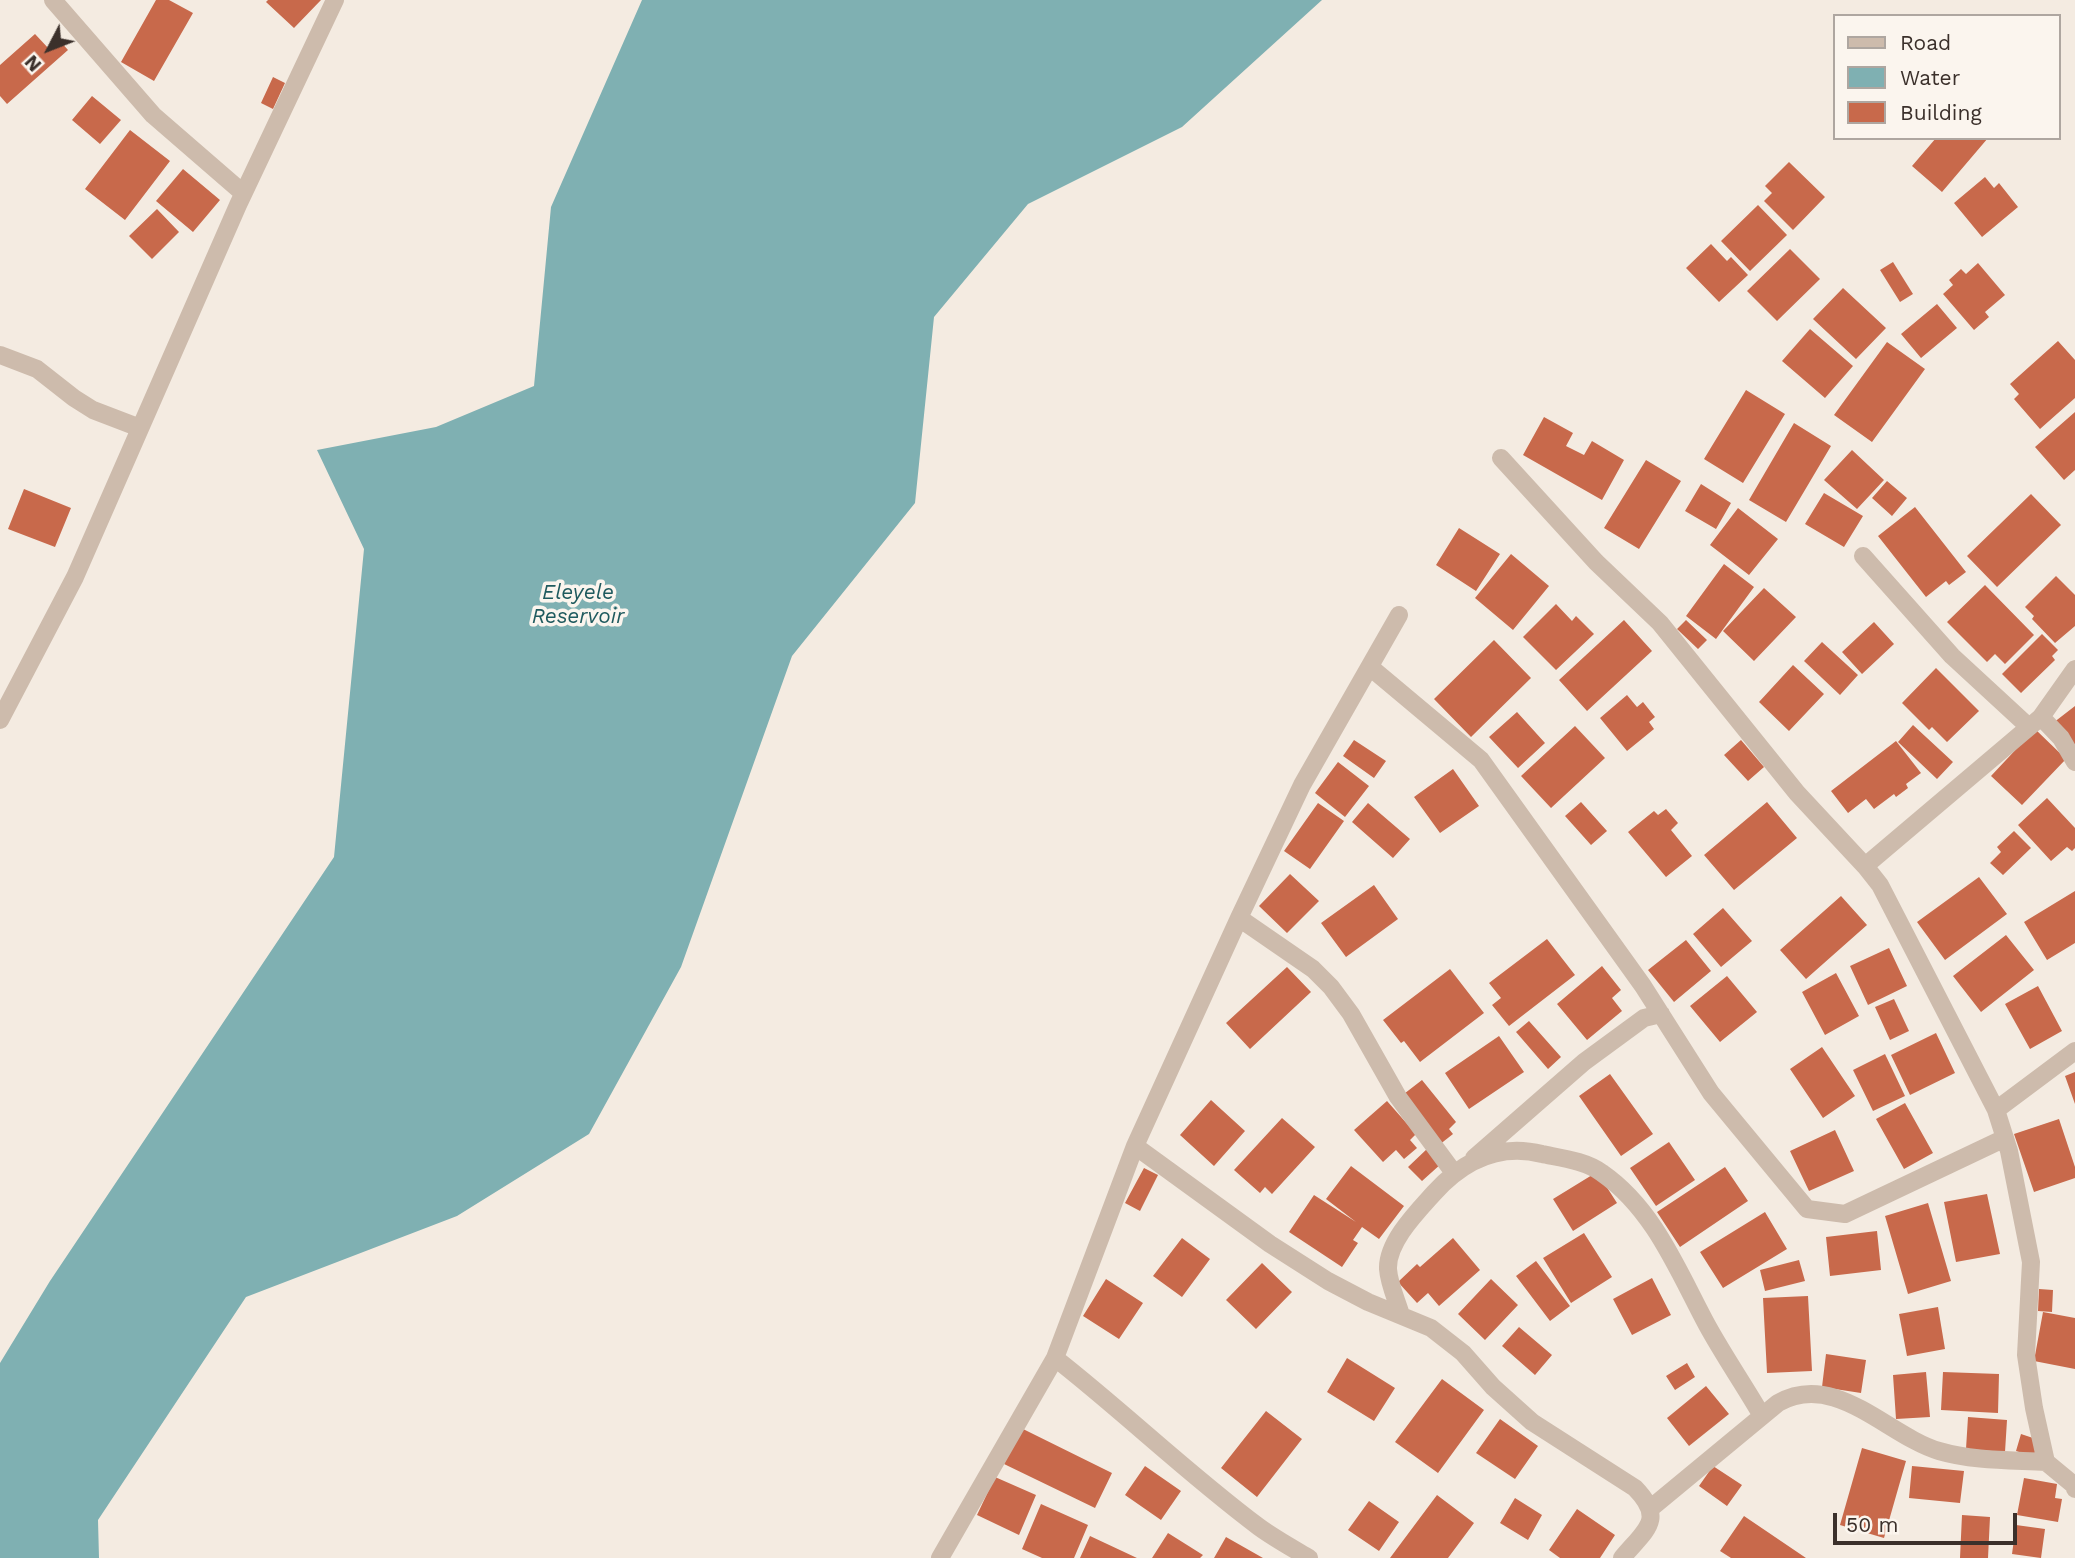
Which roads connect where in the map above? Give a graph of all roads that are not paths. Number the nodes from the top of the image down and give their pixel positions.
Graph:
1 (53, 0) edge
2 (335, 0) edge
3 (243, 193) junction
4 (0, 355) edge
5 (140, 428) junction
6 (1501, 458) dead end
7 (1863, 556) dead end
8 (1399, 615) dead end
9 (1370, 667) junction
10 (2075, 668) edge
11 (0, 720) edge
12 (2035, 722) junction
13 (2075, 762) edge
14 (1865, 866) junction
15 (1239, 918) junction
16 (1661, 1014) junction
17 (2075, 1051) edge
18 (1996, 1110) junction
19 (2003, 1139) junction
20 (1135, 1146) junction
21 (1461, 1168) junction
22 (1401, 1315) junction
23 (1055, 1358) junction
24 (1762, 1416) junction
25 (2046, 1462) junction
26 (2075, 1489) edge
27 (1651, 1508) junction
28 (940, 1558) edge
29 (1309, 1558) edge
30 (1622, 1558) edge

1 - 3 street
2 - 3 street
3 - 5 street
4 - 5 street
5 - 11 street
6 - 14 street
7 - 12 street
8 - 9 street
9 - 15 street
9 - 16 street
10 - 12 street
12 - 13 street
12 - 14 street
14 - 18 street
15 - 20 street
15 - 21 street
16 - 19 street
16 - 21 street
17 - 18 street
18 - 19 street
19 - 25 street
20 - 22 street
20 - 23 street
21 - 22 street
21 - 24 street
22 - 27 street
23 - 28 street
23 - 29 street
24 - 25 street
24 - 27 street
25 - 26 street
27 - 30 street

